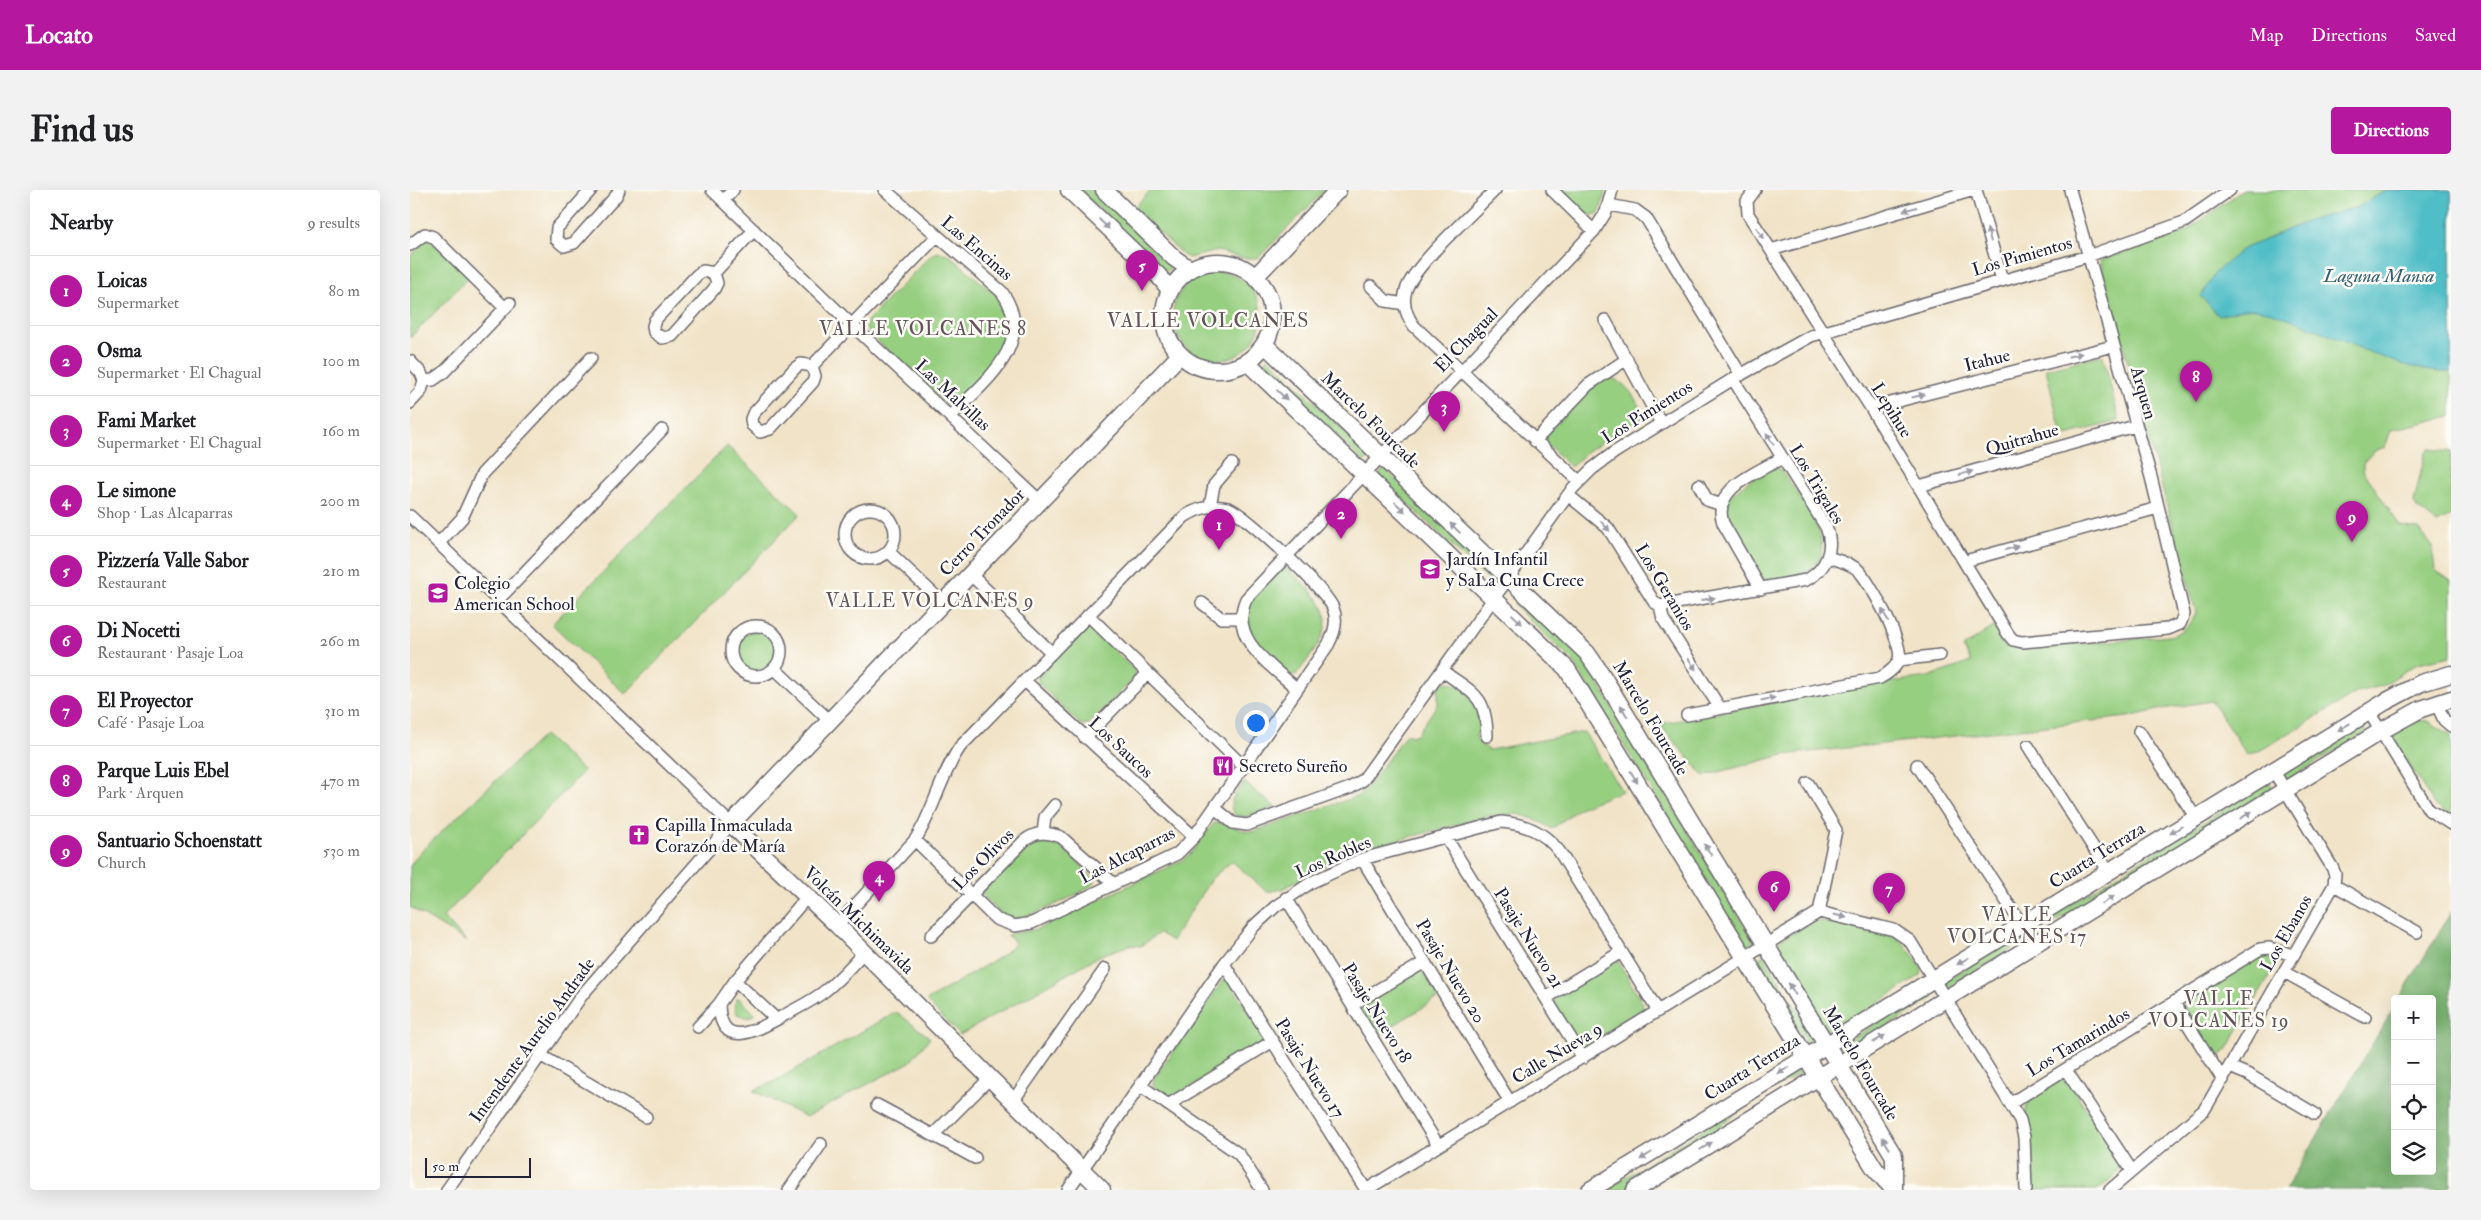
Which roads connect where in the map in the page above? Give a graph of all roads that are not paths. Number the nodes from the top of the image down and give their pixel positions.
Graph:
1 (591, 190) edge
2 (619, 190) edge
3 (712, 190) edge
4 (733, 190) edge
5 (885, 190) edge
6 (1069, 190) edge
7 (1104, 190) edge
8 (1338, 190) edge
9 (1495, 190) edge
10 (1552, 190) edge
11 (1612, 190) edge
12 (1755, 190) edge
13 (1975, 190) edge
14 (2070, 190) edge
15 (2230, 190) edge
16 (723, 201) junction
17 (1609, 205) junction
18 (754, 230) junction
19 (1594, 231) junction
20 (937, 236) junction
21 (412, 242) edge
22 (1771, 250) junction
23 (2088, 256) junction
24 (1190, 269) junction
25 (714, 273) junction
26 (1256, 277) junction
27 (2002, 280) junction
28 (1371, 286) dead end
29 (1170, 290) junction
30 (1405, 304) junction
31 (1605, 320) dead end
32 (852, 325) junction
33 (1822, 332) junction
34 (1264, 344) junction
35 (2113, 346) junction
36 (1180, 355) junction
37 (590, 358) dead end
38 (1627, 359) junction
39 (410, 361) edge
40 (1247, 362) junction
41 (812, 366) junction
42 (1462, 371) junction
43 (1737, 377) junction
44 (424, 381) junction
45 (410, 403) edge
46 (1871, 408) junction
47 (951, 416) junction
48 (1661, 423) junction
49 (2135, 426) junction
50 (662, 430) dead end
51 (1535, 441) junction
52 (1380, 457) junction
53 (1782, 458) junction
54 (1232, 464) dead end
55 (1364, 474) junction
56 (1579, 481) junction
57 (1699, 485) dead end
58 (1919, 486) junction
59 (1568, 495) junction
60 (1040, 500) junction
61 (1722, 505) junction
62 (1210, 506) junction
63 (2158, 508) junction
64 (410, 516) edge
65 (439, 543) junction
66 (888, 551) junction
67 (1285, 556) junction
68 (1828, 557) junction
69 (1965, 560) junction
70 (970, 574) junction
71 (1508, 579) junction
72 (1760, 589) junction
73 (1495, 597) junction
74 (498, 600) junction
75 (942, 603) junction
76 (1202, 603) dead end
77 (1660, 606) junction
78 (1088, 615) junction
79 (1241, 618) junction
80 (2022, 642) joint
81 (1052, 653) junction
82 (1940, 655) dead end
83 (1899, 660) junction
84 (775, 669) junction
85 (1442, 671) junction
86 (1147, 674) junction
87 (2451, 674) edge
88 (1025, 681) junction
89 (1297, 690) junction
90 (2401, 692) junction
91 (2443, 701) edge
92 (1720, 708) junction
93 (2369, 712) junction
94 (2412, 714) junction
95 (1686, 715) dead end
96 (830, 721) junction
97 (2451, 726) edge
98 (2139, 731) dead end
99 (2382, 732) junction
100 (1487, 736) dead end
101 (1084, 738) junction
102 (2028, 746) dead end
103 (1917, 765) dead end
104 (1243, 766) junction
105 (2273, 770) junction
106 (1808, 783) dead end
107 (2286, 790) junction
108 (1055, 805) dead end
109 (1215, 808) junction
110 (2196, 818) junction
111 (731, 824) junction
112 (2451, 824) edge
113 (1692, 825) junction
114 (1043, 833) junction
115 (1446, 836) junction
116 (1194, 838) junction
117 (1672, 838) junction
118 (915, 840) junction
119 (1362, 859) junction
120 (2109, 872) junction
121 (1112, 883) junction
122 (2334, 886) junction
123 (971, 895) junction
124 (807, 897) junction
125 (1286, 898) junction
126 (1819, 912) junction
127 (836, 925) junction
128 (2022, 925) junction
129 (2417, 932) dead end
130 (931, 936) dead end
131 (1765, 944) junction
132 (864, 952) junction
133 (1621, 952) junction
134 (2294, 955) junction
135 (1744, 957) junction
136 (1425, 962) junction
137 (1224, 964) junction
138 (1105, 969) dead end
139 (2284, 972) junction
140 (1934, 979) junction
141 (735, 981) junction
142 (1546, 998) junction
143 (1946, 999) junction
144 (719, 1004) junction
145 (2175, 1004) junction
146 (1352, 1005) junction
147 (1658, 1011) junction
148 (2365, 1017) dead end
149 (776, 1019) junction
150 (698, 1027) dead end
151 (1273, 1041) junction
152 (1826, 1045) junction
153 (540, 1055) junction
154 (1806, 1057) junction
155 (1583, 1058) junction
156 (1838, 1065) junction
157 (2230, 1066) junction
158 (2066, 1070) junction
159 (1818, 1077) junction
160 (990, 1078) junction
161 (2223, 1080) junction
162 (1140, 1086) junction
163 (1013, 1101) junction
164 (1510, 1102) junction
165 (2011, 1104) junction
166 (877, 1105) dead end
167 (1168, 1105) junction
168 (2315, 1114) dead end
169 (646, 1117) dead end
170 (933, 1135) junction
171 (821, 1144) dead end
172 (1438, 1145) junction
173 (975, 1158) dead end
174 (1082, 1170) junction
175 (2132, 1171) junction
176 (447, 1190) edge
177 (789, 1190) edge
178 (1068, 1190) edge
179 (1102, 1190) edge
180 (1262, 1190) edge
181 (1366, 1190) edge
182 (1590, 1190) edge
183 (1635, 1190) edge
184 (1894, 1190) edge
185 (2026, 1190) edge
186 (2110, 1190) edge

1 - 2 street
3 - 16 street, Las Malvillas
4 - 16 street
5 - 20 street, Las Encinas
6 -> 29 street
7 - 24 street
8 - 26 street
9 - 30 street
10 - 19 street
11 - 17 street, El Chagual
12 -> 22 street, Lepihue
13 -> 22 street
27 -> 13 street
14 - 23 street, Arquen
15 - 23 street, Los Pimientos
16 - 18 street, Las Malvillas
17 - 19 street, El Chagual
17 - 43 street, Los Trigales
18 - 25 street
18 - 32 street, Las Malvillas
19 - 42 street, El Chagual
20 - 32 street
20 - 47 street, Las Encinas
21 - 44 street
22 - 33 street, Lepihue
23 - 27 street, Los Pimientos
23 - 35 street, Arquen
24 - 26 street
24 - 29 street
25 - 25 street
26 - 34 street
27 - 33 street, Los Pimientos
28 - 30 street
29 - 36 street
30 - 42 street
31 - 38 street
32 - 41 street
32 - 47 street, Las Malvillas
33 - 43 street, Los Pimientos
33 - 46 street, Lepihue
34 - 40 street
34 - 52 street, Marcelo Fourcade
46 -> 35 street, Itahue
35 - 49 street, Arquen
36 - 40 street
36 - 60 street, Cerro Tronador
37 - 65 street
38 - 48 street
38 - 51 street
39 - 44 street
40 -> 55 street, Marcelo Fourcade
41 - 41 street
42 - 51 street
42 - 52 street, El Chagual
43 - 48 street, Los Pimientos
53 -> 43 street, Los Trigales
44 - 45 street
46 - 58 street, Lepihue
47 - 60 street, Las Malvillas
48 - 56 street, Los Pimientos
58 -> 49 street, Quitrahue
49 - 63 street, Arquen
50 - 74 street
51 - 56 street
52 - 55 street, El Chagual
71 -> 52 street, Marcelo Fourcade
53 - 61 street
53 - 68 street, Los Trigales
54 - 62 street
55 - 67 street, El Chagual
55 -> 73 street, Marcelo Fourcade
56 - 59 street, Los Pimientos
57 - 61 street
58 - 69 street, Lepihue
59 - 71 street, Los Pimientos
59 -> 77 street, Los Geranios
60 - 70 street, Cerro Tronador
61 - 72 street
62 - 67 street, Las Alcaparras
62 - 78 street
69 -> 63 street
63 - 80 street, Arquen
64 - 65 street, Volcán Michimavida
65 - 74 street, Volcán Michimavida
66 - 66 street
66 - 75 street
67 - 79 street, El Chagual
67 - 89 street, Las Alcaparras
68 - 72 street
83 -> 68 street
69 - 80 street, Lepihue
70 - 75 street, Cerro Tronador
70 - 81 street
71 - 73 street, Los Pimientos
113 -> 71 street, Marcelo Fourcade
77 -> 72 street
73 - 85 street, Los Pimientos
73 -> 117 street, Marcelo Fourcade
74 - 111 street, Volcán Michimavida
75 - 96 street, Cerro Tronador
76 - 79 street
77 -> 92 street, Los Geranios
78 - 81 street
78 - 86 street
79 - 89 street
81 - 88 street
82 - 83 street
92 -> 83 street
84 - 84 street
84 - 96 street
85 - 100 street
85 - 109 street, Los Pimientos
86 - 101 street
86 - 104 street
87 - 90 street, Cuarta Terraza
88 - 101 street, Los Saucos
88 - 118 street
89 - 104 street, Las Alcaparras
90 - 93 street, Cuarta Terraza
90 - 94 street
91 - 94 street
91 - 97 street
92 - 95 street
93 - 99 street
93 -> 105 street, Cuarta Terraza
94 - 99 street
96 - 111 street, Cerro Tronador
98 - 110 street
99 - 107 street
99 - 112 street
101 - 116 street, Los Saucos
102 - 120 street
103 - 128 street
104 - 109 street, Las Alcaparras
105 - 107 street, Los Ebanos
105 - 110 street, Cuarta Terraza
106 - 126 street
107 - 122 street, Los Ebanos
143 -> 107 street
108 - 114 street
109 - 116 street, Las Alcaparras
110 -> 120 street, Cuarta Terraza
111 - 124 street, Volcán Michimavida
111 - 153 street, Intendente Aurelio Andrade
113 - 117 street
131 -> 113 street, Marcelo Fourcade
114 - 121 street, Los Olivos
114 - 123 street, Los Olivos
115 - 119 street, Los Robles
115 - 133 street, Los Robles
115 - 142 street, Pasaje Nuevo 21
116 - 121 street, Las Alcaparras
117 - 135 street, Marcelo Fourcade
118 - 123 street, Las Alcaparras
118 - 127 street
119 - 125 street, Los Robles
119 - 136 street, Pasaje Nuevo 20
120 - 128 street, Cuarta Terraza
121 - 123 street, Las Alcaparras
122 - 129 street
122 - 134 street, Los Ebanos
123 - 130 street, Los Olivos
124 - 127 street, Volcán Michimavida
124 - 141 street
125 - 137 street, Los Robles
125 - 146 street, Pasaje Nuevo 18
126 - 131 street, Calle Nueva 9
126 -> 140 street
127 - 132 street, Volcán Michimavida
128 -> 140 street, Cuarta Terraza
131 - 135 street, Calle Nueva 9
152 -> 131 street, Marcelo Fourcade
132 - 149 street
132 - 160 street, Volcán Michimavida
133 - 142 street
133 - 147 street, Los Robles
134 - 139 street, Los Ebanos
134 - 145 street, Los Tamarindos
135 - 147 street, Calle Nueva 9
135 - 154 street, Marcelo Fourcade
136 - 146 street
136 - 164 street, Pasaje Nuevo 20
137 - 151 street, Pasaje Nuevo 17
137 - 162 street, Los Robles
138 - 163 street
139 - 148 street
139 - 157 street, Los Ebanos
140 - 143 street
140 - 152 street, Cuarta Terraza
141 - 144 street
141 - 149 street
142 - 155 street, Pasaje Nuevo 21
156 -> 143 street
143 - 165 street
144 - 149 street
144 - 150 street
145 - 158 street, Los Tamarindos
145 - 161 street
146 - 172 street, Pasaje Nuevo 18
147 - 155 street, Calle Nueva 9
151 - 167 street
151 - 181 street, Pasaje Nuevo 17
152 - 154 street, Cuarta Terraza
152 - 156 street, Marcelo Fourcade
153 - 169 street
153 - 176 street, Intendente Aurelio Andrade
154 - 159 street, Marcelo Fourcade
154 -> 182 street, Cuarta Terraza
155 - 164 street, Calle Nueva 9
156 - 159 street
184 -> 156 street, Marcelo Fourcade
157 - 161 street, Los Ebanos
157 - 168 street
158 - 165 street, Los Tamarindos
158 - 175 street
183 -> 159 street
159 - 184 street, Marcelo Fourcade
160 - 163 street, Volcán Michimavida
160 - 170 street
161 - 175 street, Los Ebanos
162 - 167 street
162 - 174 street, Los Robles
163 - 174 street, Volcán Michimavida
164 - 172 street, Calle Nueva 9
165 - 185 street
166 - 170 street
167 - 180 street
170 - 173 street
171 - 177 street
172 - 181 street, Calle Nueva 9
174 - 178 street, Los Robles
174 - 179 street, Volcán Michimavida
175 - 186 street, Los Ebanos

